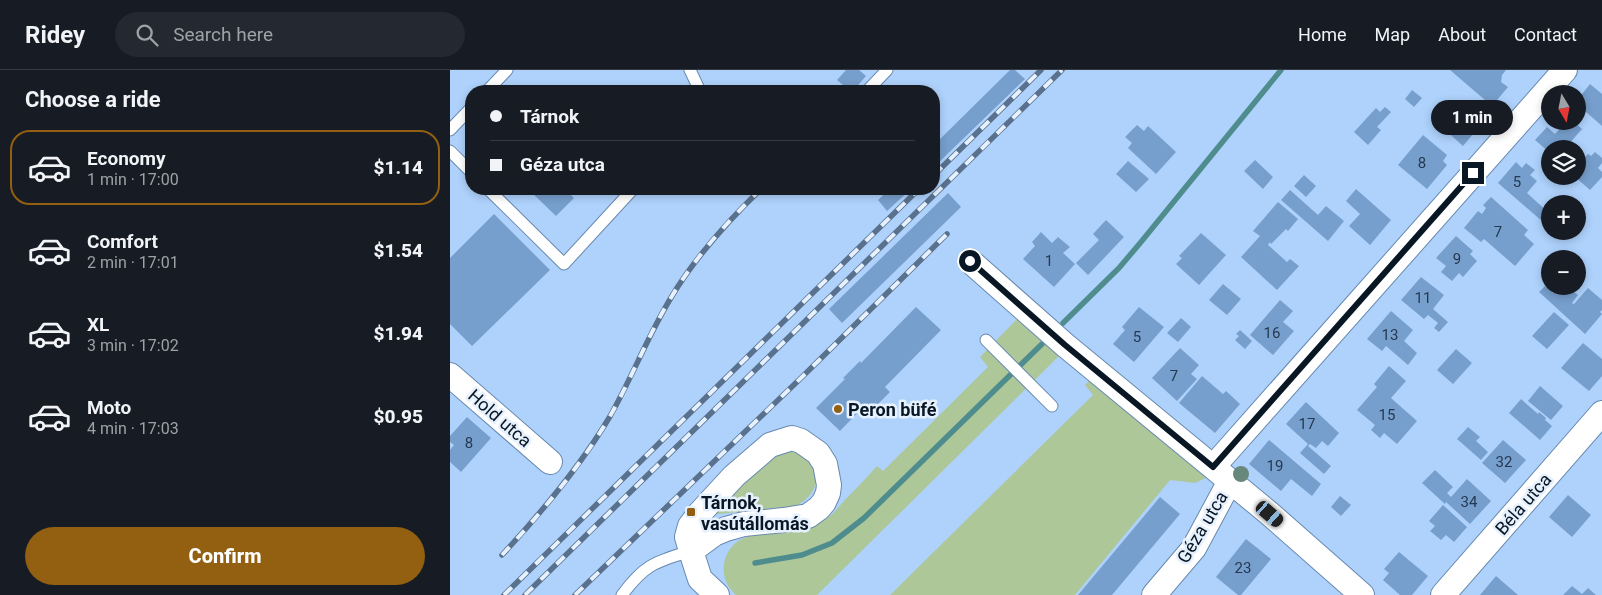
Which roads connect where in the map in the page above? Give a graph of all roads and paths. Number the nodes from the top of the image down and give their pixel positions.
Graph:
1 (507, 70) edge
2 (690, 70) edge
3 (887, 70) edge
4 (1564, 70) edge
5 (493, 85) edge
6 (697, 85) edge
7 (873, 85) edge
8 (465, 114) edge
9 (450, 130) edge
10 (450, 151) edge
11 (465, 166) edge
12 (494, 195) edge
13 (627, 195) edge
14 (970, 261) dead end
15 (986, 340) dead end
16 (450, 375) edge
17 (1052, 406) dead end
18 (1602, 413) edge
19 (550, 462) dead end
20 (1221, 474) junction
21 (691, 551) junction
22 (622, 595) edge
23 (717, 595) edge
24 (1154, 595) edge
25 (1362, 595) edge
26 (1444, 595) edge

1 - 5 lane
2 - 6 lane
3 - 7 lane
4 - 20 street, Géza utca
8 - 9 lane
10 - 11 lane
12 - 13 lane
14 - 20 street
15 - 17 lane
16 - 19 street, Hold utca
18 - 26 street, Béla utca
20 - 24 street, Géza utca
20 - 25 street
21 - 21 street
21 - 22 lane
21 - 23 street

